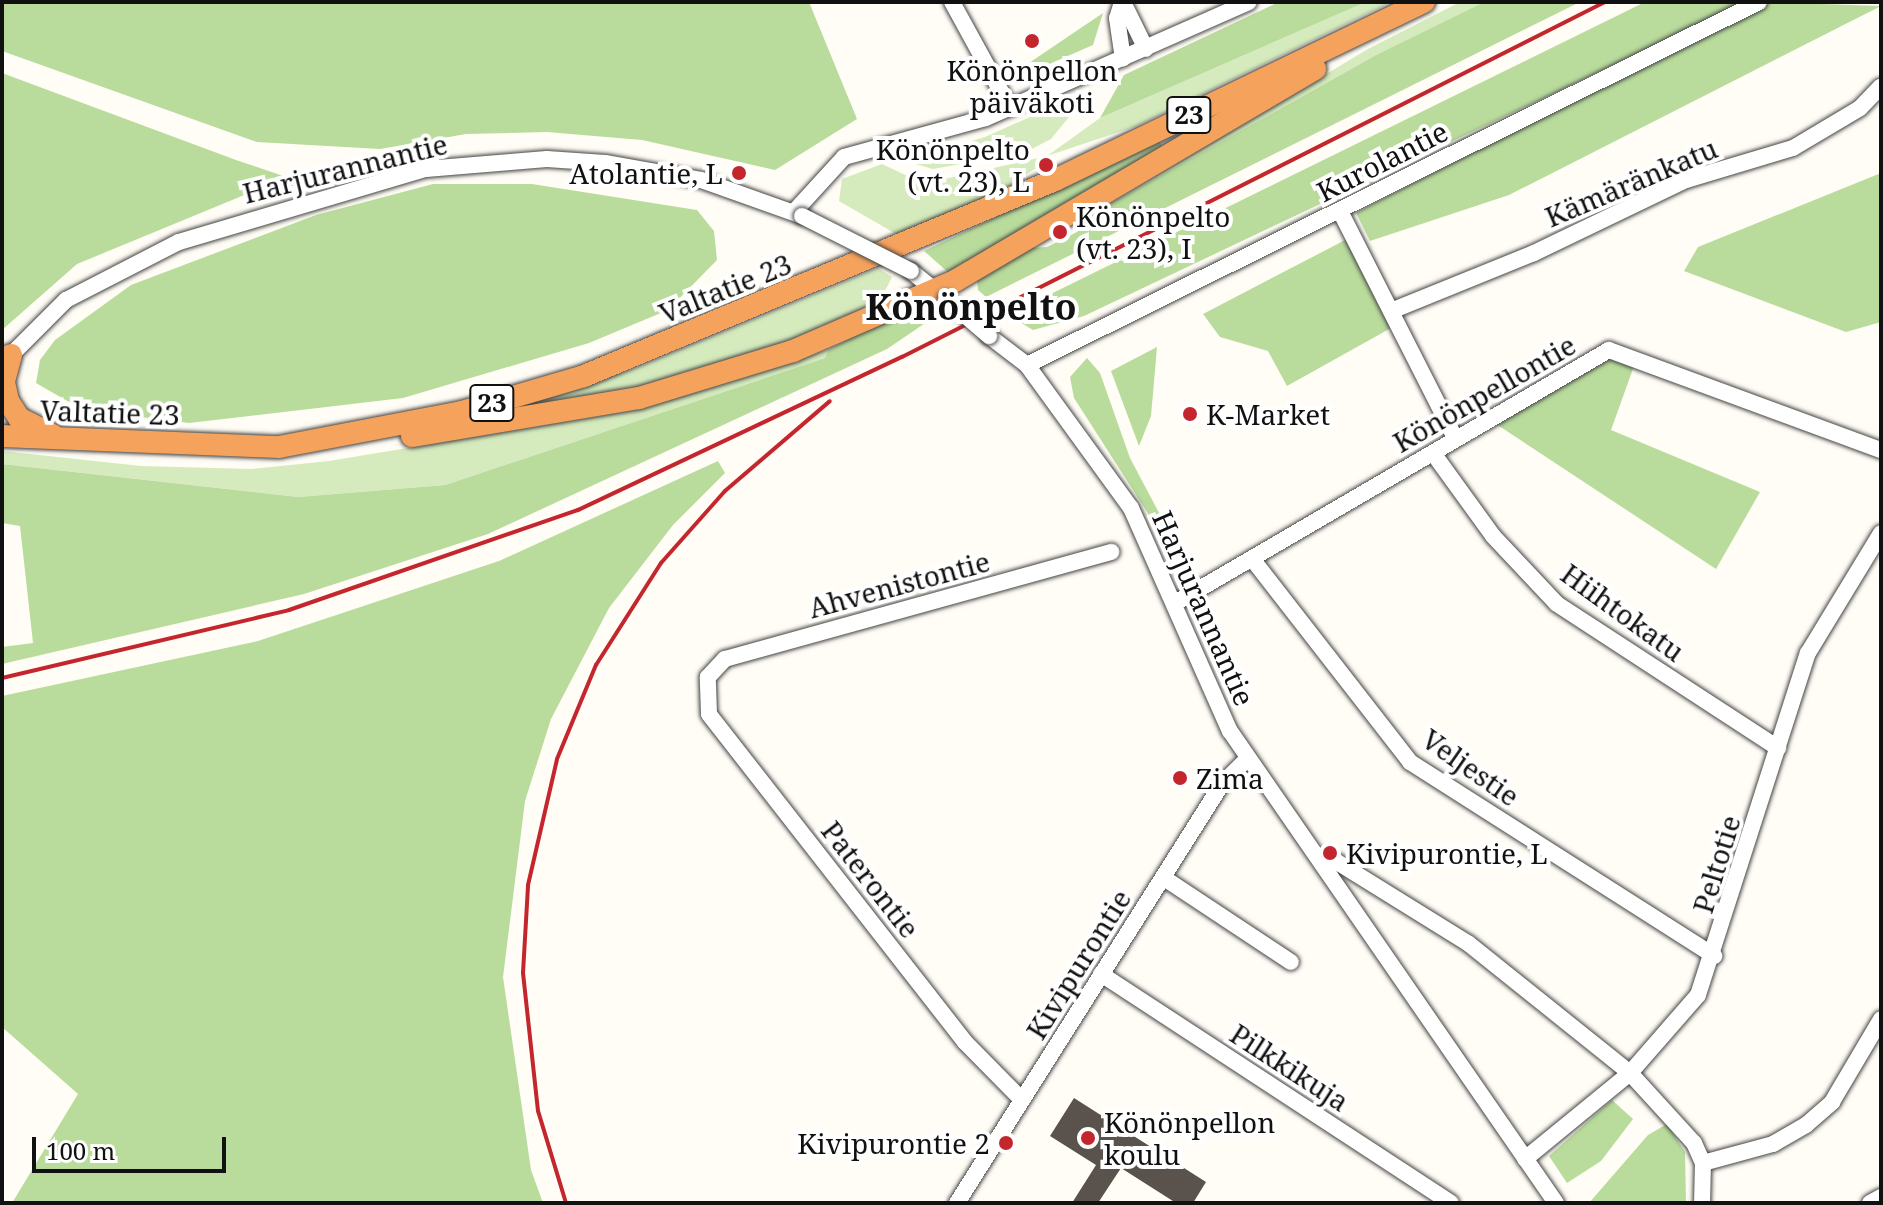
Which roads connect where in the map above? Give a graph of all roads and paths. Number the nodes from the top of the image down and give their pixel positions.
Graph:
1 (952, 2) edge
2 (1122, 2) edge
3 (1249, 2) edge
4 (1424, 2) edge
5 (1430, 2) edge
6 (1759, 2) edge
7 (1146, 49) junction
8 (1123, 59) junction
9 (1881, 86) edge
10 (1010, 108) junction
11 (1340, 211) junction
12 (798, 214) junction
13 (941, 295) junction
14 (1391, 311) junction
15 (7, 360) edge
16 (1027, 365) junction
17 (2, 436) edge
18 (1455, 438) junction
19 (70, 442) junction
20 (279, 447) junction
21 (1881, 450) edge
22 (1433, 453) junction
23 (1881, 533) edge
24 (1111, 552) dead end
25 (1253, 560) junction
26 (1177, 602) junction
27 (708, 677) joint
28 (1778, 748) junction
29 (1248, 758) junction
30 (1325, 867) junction
31 (1164, 878) junction
32 (1714, 956) junction
33 (1291, 962) dead end
34 (1101, 974) junction
35 (1881, 1019) edge
36 (1630, 1073) junction
37 (1022, 1100) junction
38 (1525, 1159) junction
39 (1703, 1163) junction
40 (1881, 1197) edge
41 (957, 1203) edge
42 (1451, 1203) edge
43 (1556, 1203) edge
44 (1702, 1203) edge
45 (1870, 1203) edge

1 - 10 street
2 - 7 street
2 - 8 street
3 - 7 street
4 - 20 highway, Valtatie 23 / 23
5 - 13 highway
6 - 11 street, Kurolantie
7 - 8 street
8 - 10 street
9 - 14 street, Kämäränkatu
10 - 12 street
11 - 14 street
11 - 16 street, Kurolantie
12 - 13 street, Harjurannantie, bridge
12 - 15 street, Harjurannantie
13 - 16 street, Harjurannantie, bridge
13 - 20 highway
14 - 18 street
15 - 19 highway
16 - 26 street, Harjurannantie
17 - 19 highway, Valtatie 23 / 23
18 - 21 street, Könönpellontie
18 - 22 street, Könönpellontie
19 - 20 highway, Valtatie 23 / 23
22 - 25 street, Könönpellontie
22 - 28 street, Hiihtokatu
23 - 28 street, Peltotie
24 - 27 street, Ahvenistontie
25 - 26 street, Könönpellontie
25 - 32 street, Veljestie
26 - 29 street, Harjurannantie
27 - 37 street, Paterontie
28 - 32 street, Peltotie
29 - 30 street, Harjurannantie
29 - 31 street, Kivipurontie
30 - 36 street
30 - 38 street, Harjurannantie
31 - 33 street
31 - 34 street, Kivipurontie
32 - 36 street, Peltotie
34 - 37 street, Kivipurontie
34 - 42 street, Pilkkikuja
35 - 39 street
36 - 38 street, Peltotie
36 - 39 street
37 - 41 street, Kivipurontie
38 - 43 street, Harjurannantie
39 - 44 street
40 - 45 street

